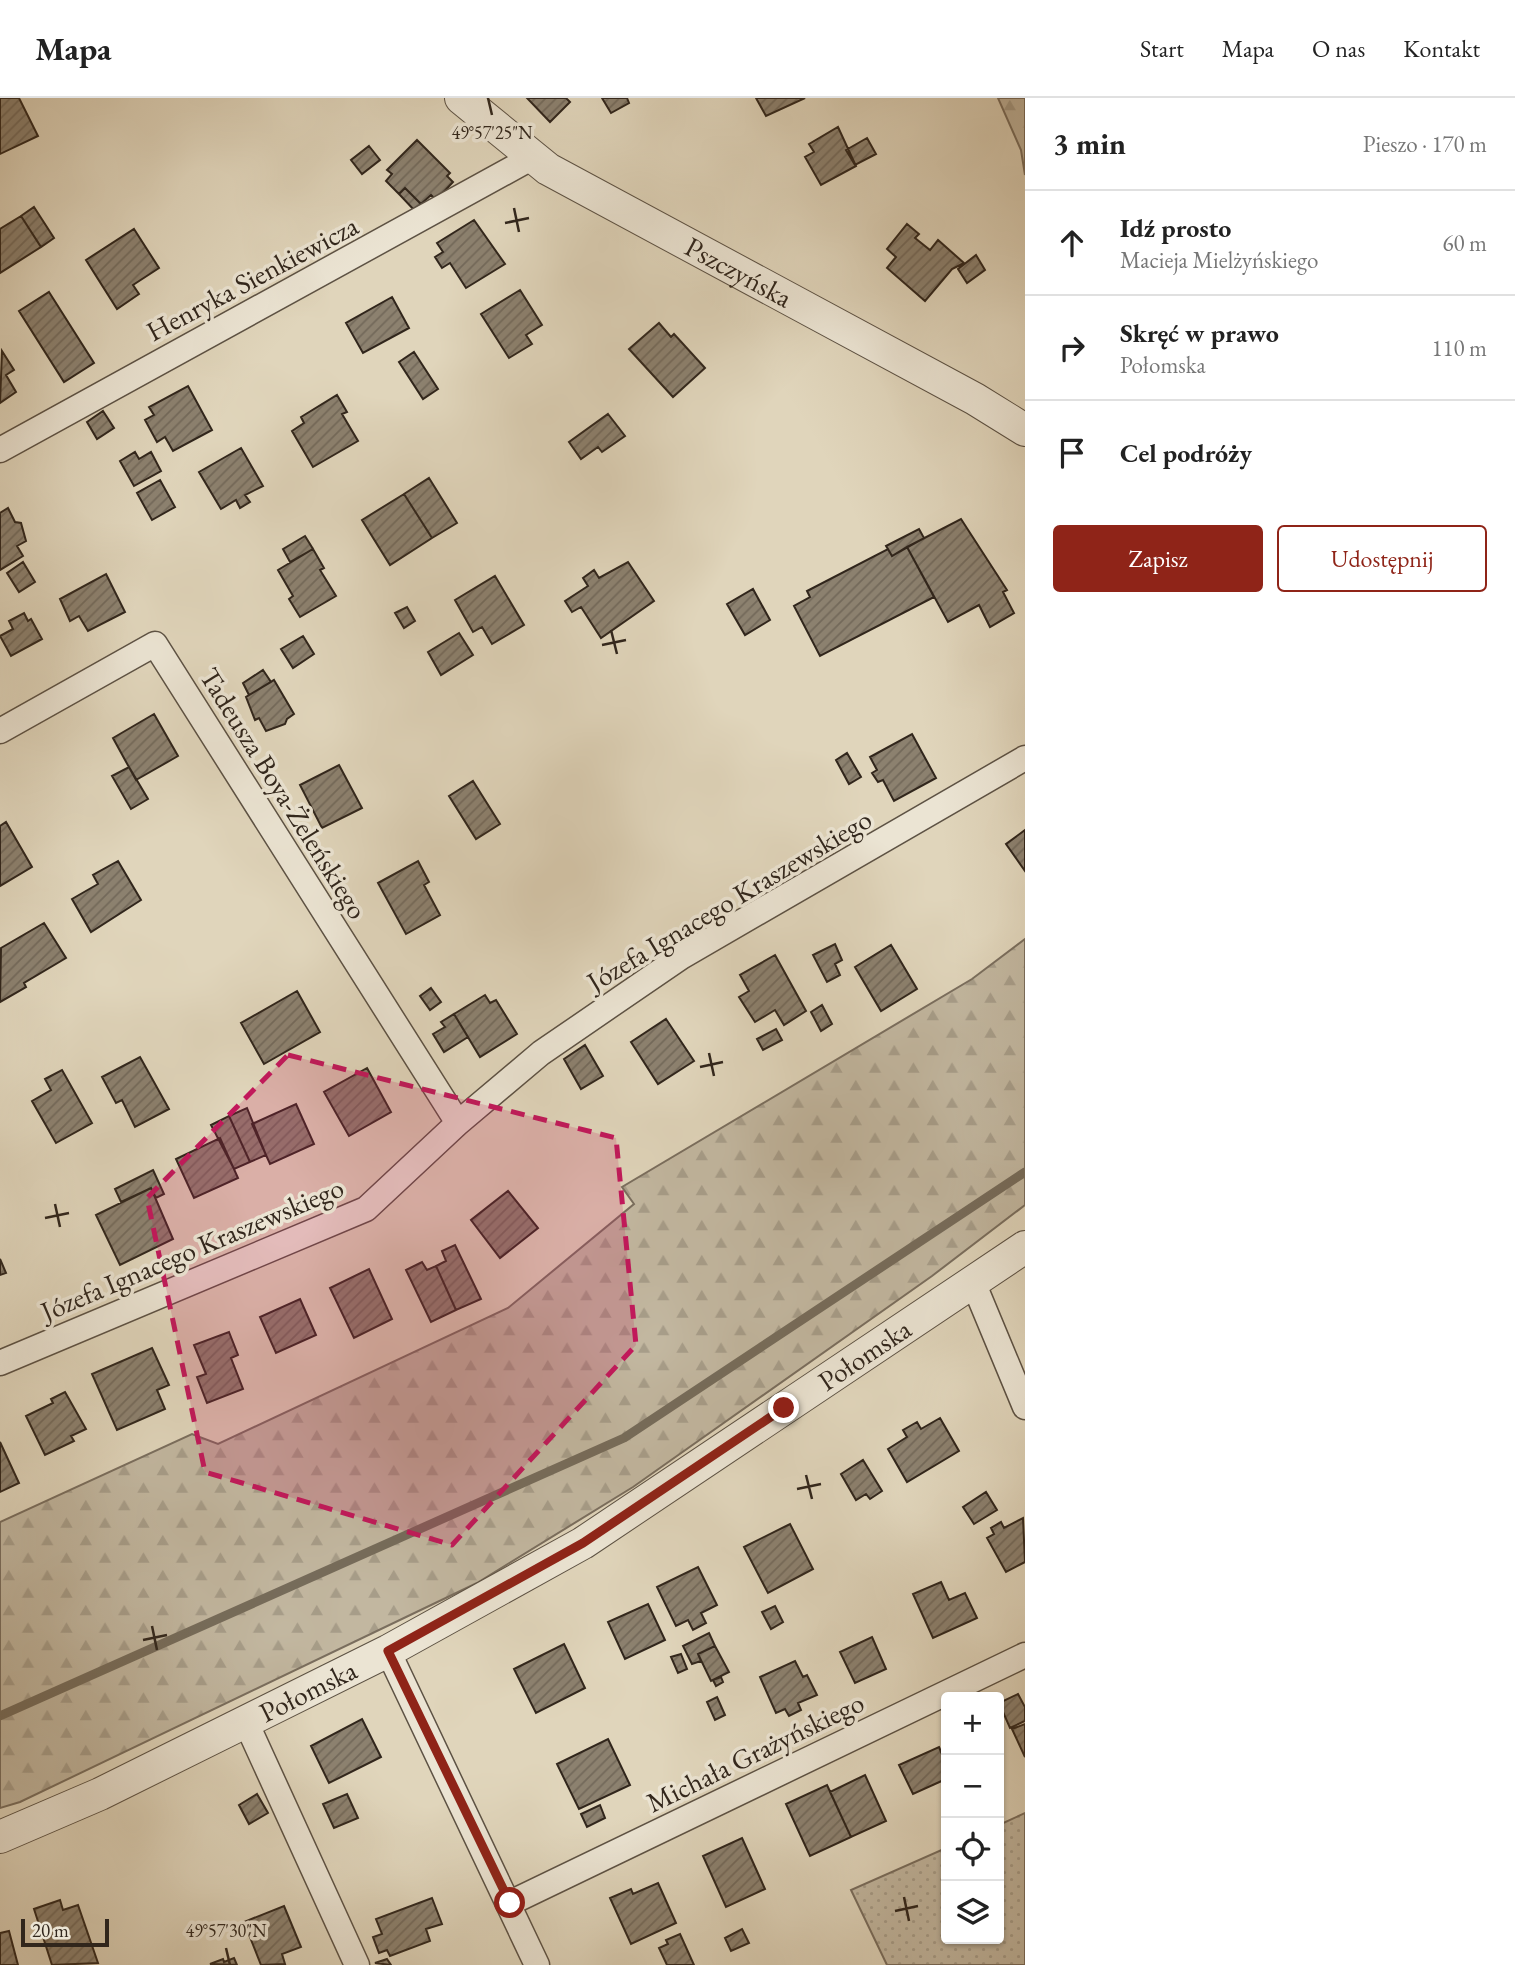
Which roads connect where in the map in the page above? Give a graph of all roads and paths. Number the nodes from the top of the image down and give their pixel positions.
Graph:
1 (461, 98) edge
2 (533, 157) junction
3 (1025, 430) edge
4 (0, 450) edge
5 (0, 731) edge
6 (1025, 758) edge
7 (458, 1123) junction
8 (1025, 1247) edge
9 (973, 1282) junction
10 (0, 1363) edge
11 (1025, 1407) edge
12 (388, 1651) junction
13 (1025, 1655) edge
14 (245, 1720) junction
15 (0, 1837) edge
16 (510, 1903) junction
17 (357, 1965) edge
18 (537, 1965) edge

1 - 2 street, Pszczyńska
2 - 3 street, Pszczyńska
2 - 4 street, Henryka Sienkiewicza
5 - 7 street, Tadeusza Boya-Żeleńskiego
6 - 7 street, Józefa Ignacego Kraszewskiego
7 - 10 street, Józefa Ignacego Kraszewskiego
8 - 9 street, Połomska
9 - 11 street
9 - 12 street, Połomska
12 - 14 street, Połomska
12 - 16 street
13 - 16 street, Michała Grażyńskiego
14 - 15 street, Połomska
14 - 17 street
16 - 18 street

